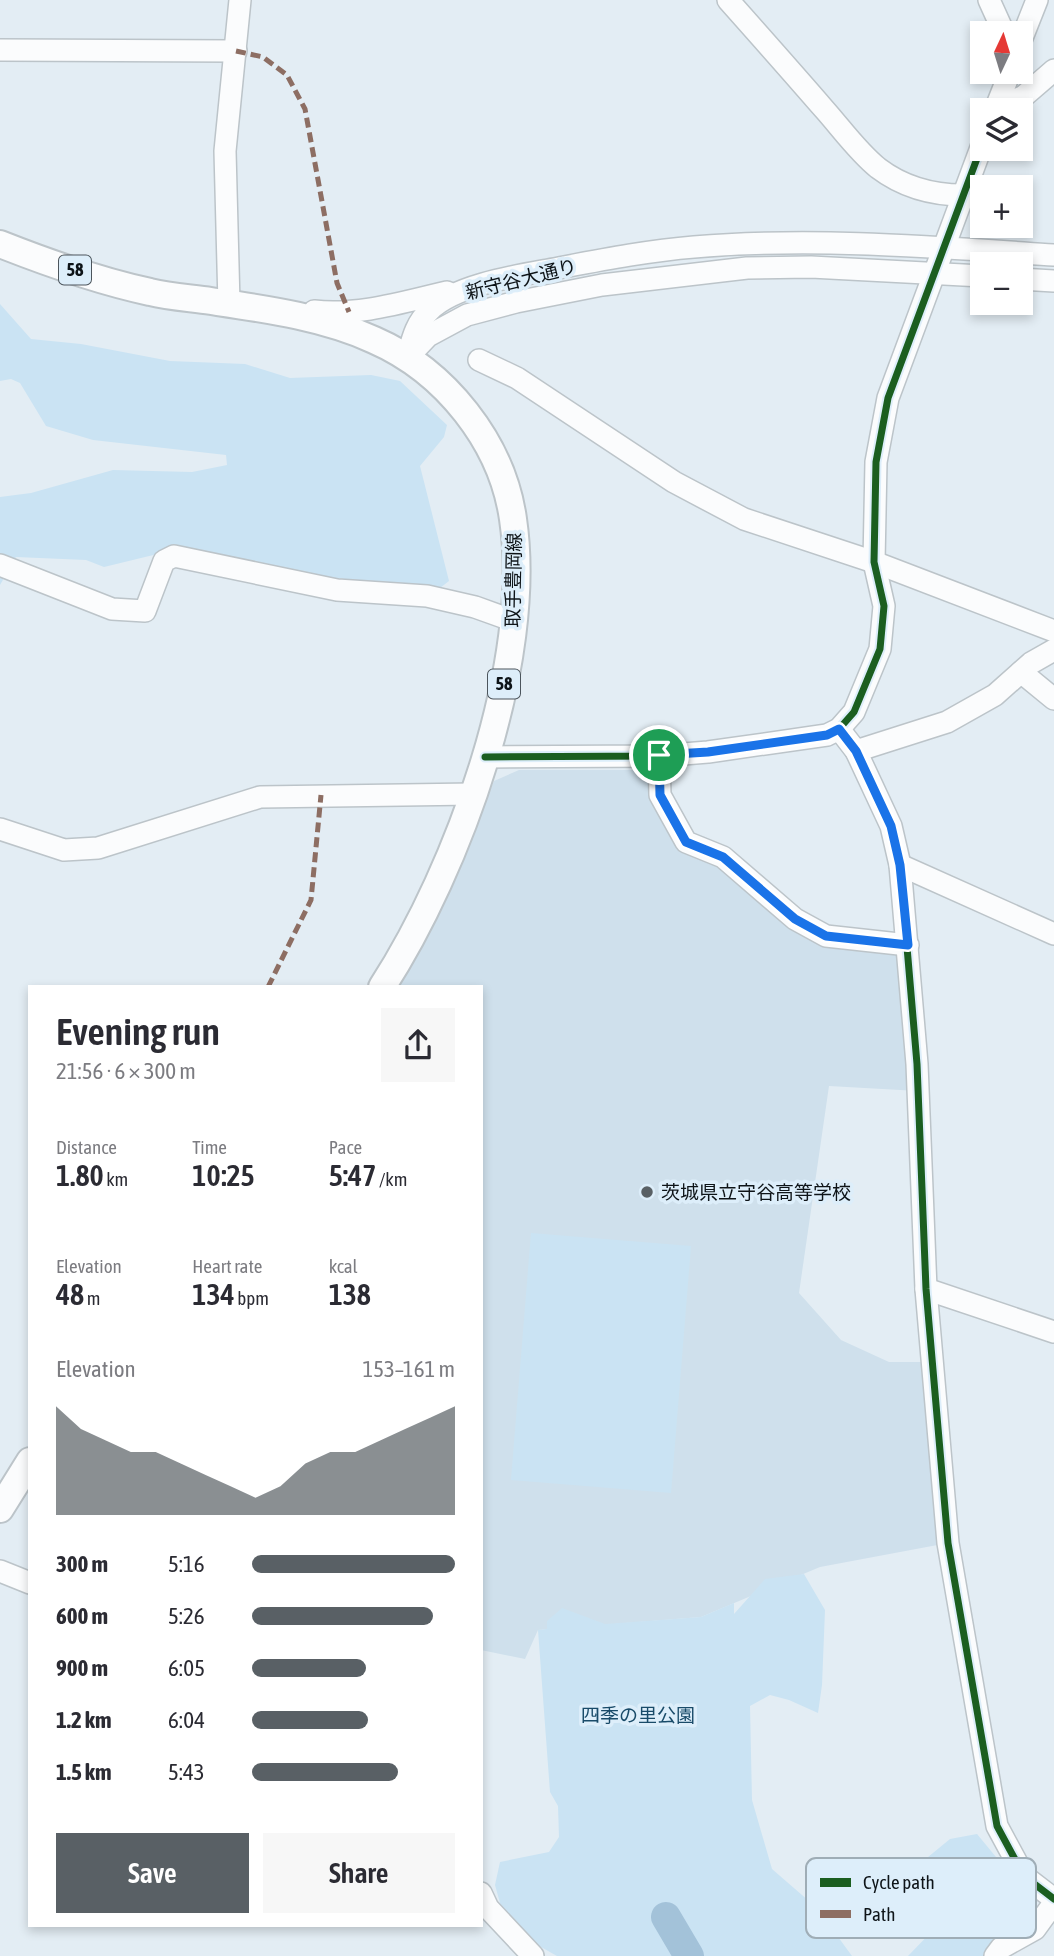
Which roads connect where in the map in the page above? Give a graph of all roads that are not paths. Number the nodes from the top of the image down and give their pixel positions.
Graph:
1 (240, 0) edge
2 (728, 0) edge
3 (989, 0) edge
4 (1037, 0) edge
5 (999, 21) edge
6 (1029, 21) edge
7 (0, 50) edge
8 (236, 51) junction
9 (1054, 70) edge
10 (1020, 98) edge
11 (976, 161) edge
12 (963, 195) junction
13 (0, 244) edge
14 (943, 248) junction
15 (1054, 255) edge
16 (933, 273) junction
17 (970, 275) edge
18 (1033, 280) edge
19 (1054, 281) edge
20 (489, 282) junction
21 (229, 304) junction
22 (270, 311) junction
23 (407, 358) junction
24 (479, 360) dead end
25 (874, 562) junction
26 (0, 565) edge
27 (514, 621) junction
28 (1054, 631) edge
29 (1054, 650) edge
30 (1021, 672) junction
31 (1054, 699) edge
32 (839, 729) junction
33 (856, 751) junction
34 (659, 755) junction
35 (485, 757) junction
36 (474, 794) junction
37 (0, 829) edge
38 (900, 865) junction
39 (1054, 934) edge
40 (908, 945) junction
41 (383, 985) edge
42 (926, 1289) junction
43 (1054, 1332) edge
44 (28, 1464) edge
45 (0, 1509) edge
46 (0, 1571) edge
47 (28, 1582) edge
48 (1014, 1858) edge
49 (1036, 1886) edge
50 (483, 1897) edge
51 (1054, 1901) edge
52 (1036, 1928) edge
53 (1019, 1938) edge
54 (533, 1956) edge
55 (995, 1956) edge

1 - 8 street
2 - 12 street
3 - 5 street
4 - 6 street
7 - 8 street
8 - 21 street
9 - 10 street
11 - 12 street
12 - 14 street
13 - 21 main road, 取手豊岡線 / 58
14 - 15 street, 新守谷大通り
14 - 16 street
14 - 20 street, 新守谷大通り
16 - 17 street, 新守谷大通り
16 - 23 street, 新守谷大通り
16 - 25 street
18 - 19 street
20 - 22 street
20 - 23 street, 新守谷大通り
21 - 22 main road, 取手豊岡線 / 58
22 - 23 main road, 取手豊岡線 / 58
23 - 27 main road, 取手豊岡線 / 58
24 - 25 street
25 - 28 street
25 - 32 street
26 - 27 street
27 - 35 main road, 取手豊岡線 / 58
29 - 30 street
30 - 31 street
30 - 33 street
32 - 33 street
32 - 34 street
33 - 38 street
34 - 35 street
34 - 40 street
35 - 36 main road, 取手豊岡線 / 58
36 - 37 street
36 - 41 main road, 取手豊岡線 / 58
38 - 39 street
38 - 40 street
40 - 42 street
42 - 43 street
42 - 48 street
44 - 45 main road
46 - 47 street
49 - 51 street
50 - 54 street
51 - 52 street
53 - 55 street

